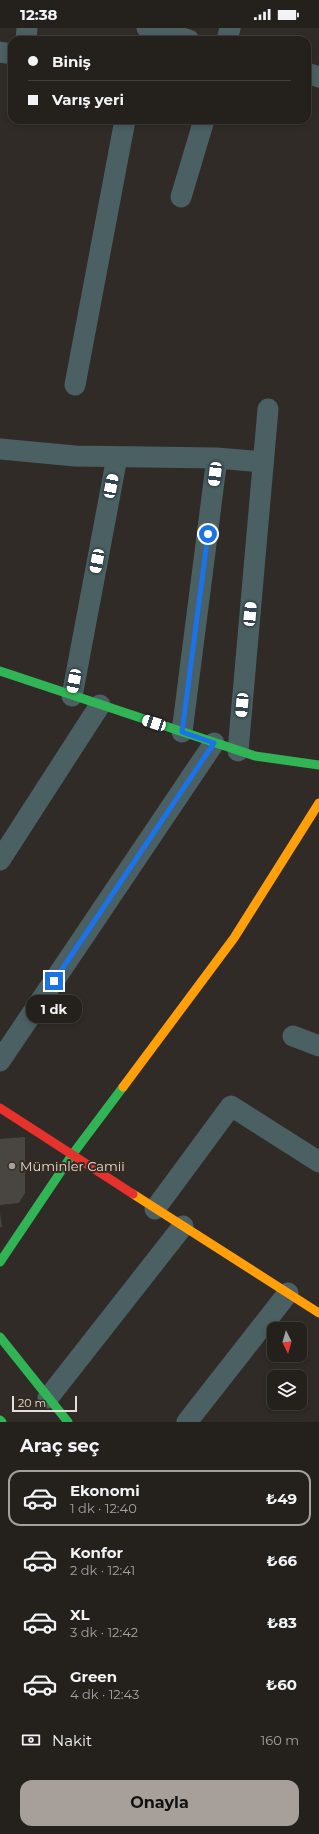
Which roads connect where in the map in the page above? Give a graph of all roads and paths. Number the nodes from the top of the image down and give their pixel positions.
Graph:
1 (147, 28) edge
2 (176, 36) edge
3 (125, 124) edge
4 (203, 124) edge
5 (181, 198) dead end
6 (75, 385) dead end
7 (268, 409) dead end
8 (0, 449) edge
9 (117, 457) junction
10 (217, 458) junction
11 (264, 462) junction
12 (2, 675) edge
13 (72, 696) junction
14 (100, 705) junction
15 (182, 732) junction
16 (214, 743) junction
17 (238, 751) junction
18 (319, 765) edge
19 (319, 803) edge
20 (0, 860) edge
21 (293, 1036) dead end
22 (319, 1046) edge
23 (0, 1061) edge
24 (0, 1108) edge
25 (72, 1155) junction
26 (319, 1162) edge
27 (155, 1209) junction
28 (183, 1226) junction
29 (0, 1262) edge
30 (288, 1293) junction
31 (319, 1313) edge
32 (0, 1337) edge
33 (48, 1398) junction
34 (0, 1420) edge
35 (2, 1422) edge
36 (68, 1422) edge
37 (187, 1422) edge

1 - 2 street
3 - 6 street
4 - 5 street
7 - 11 street
8 - 9 street
9 - 10 street
9 - 13 street
10 - 11 street
10 - 15 street
11 - 17 street
12 - 13 main road
13 - 14 main road
14 - 15 main road
14 - 20 street
15 - 16 main road
16 - 17 main road
16 - 23 street
17 - 18 main road
19 - 25 main road
21 - 22 street
24 - 25 main road
25 - 27 main road
25 - 29 main road
26 - 27 street
27 - 28 main road
28 - 30 main road
28 - 33 street
30 - 31 main road
30 - 37 street
32 - 33 main road
33 - 36 main road
34 - 35 main road

